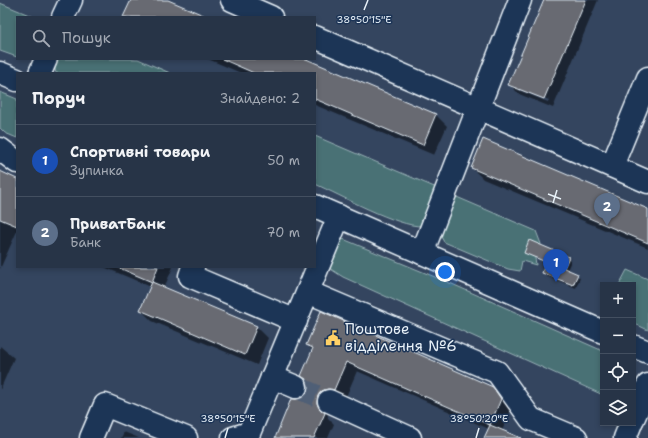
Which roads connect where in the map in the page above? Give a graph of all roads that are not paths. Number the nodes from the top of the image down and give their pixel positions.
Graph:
1 (71, 0) edge
2 (232, 0) edge
3 (520, 0) edge
4 (63, 16) edge
5 (269, 16) edge
6 (316, 37) edge
7 (46, 60) edge
8 (40, 72) edge
9 (0, 73) edge
10 (648, 78) edge
11 (16, 80) edge
12 (477, 109) junction
13 (0, 149) edge
14 (16, 161) edge
15 (612, 166) junction
16 (648, 182) edge
17 (316, 206) edge
18 (339, 216) junction
19 (422, 253) junction
20 (193, 268) edge
21 (308, 292) junction
22 (296, 321) junction
23 (600, 331) edge
24 (636, 347) edge
25 (648, 352) edge
26 (272, 377) junction
27 (296, 387) tunnel mouth
28 (647, 390) edge
29 (329, 401) tunnel mouth
30 (636, 413) edge
31 (630, 426) edge
32 (91, 438) edge
33 (186, 438) edge
34 (233, 438) edge
35 (410, 438) edge
36 (576, 438) edge
37 (625, 438) edge

1 - 4 street
2 - 5 street
3 - 12 street
6 - 12 street
7 - 8 street
9 - 11 street
10 - 15 street
12 - 15 street
12 - 19 street
13 - 14 street
15 - 16 street
17 - 18 street
18 - 19 street
18 - 21 street
19 - 23 street
20 - 22 street
21 - 22 street
21 - 36 street
22 - 26 street
24 - 25 street
26 - 27 street
26 - 34 street
28 - 30 street
29 - 35 street
31 - 37 street
32 - 33 street

